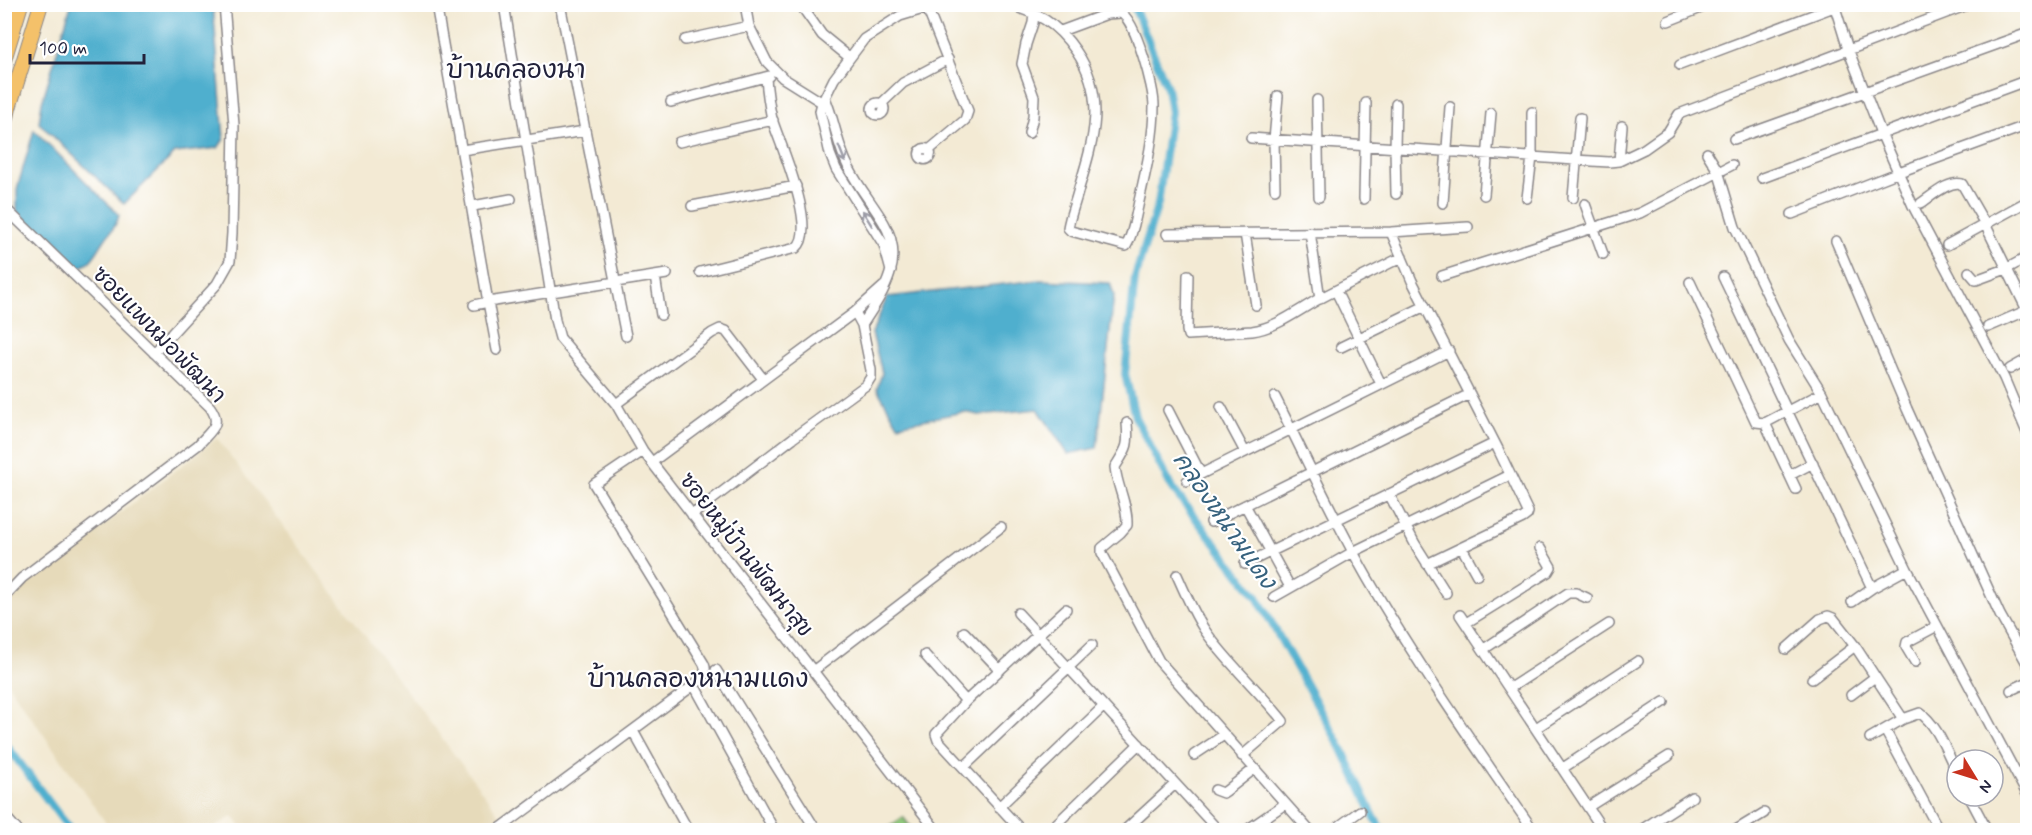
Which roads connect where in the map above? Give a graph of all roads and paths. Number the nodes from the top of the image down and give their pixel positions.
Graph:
1 (21, 4) edge
2 (41, 4) edge
3 (224, 4) edge
4 (436, 4) edge
5 (504, 4) edge
6 (560, 4) edge
7 (745, 4) edge
8 (812, 4) edge
9 (940, 4) edge
10 (1005, 4) edge
11 (1711, 4) edge
12 (1970, 4) edge
13 (1837, 5) edge
14 (802, 8) edge
15 (927, 8) junction
16 (1035, 9) edge
17 (1668, 21) dead end
18 (749, 26) junction
19 (1061, 31) junction
20 (2023, 35) dead end
21 (685, 40) dead end
22 (1848, 49) junction
23 (849, 57) junction
24 (948, 59) junction
25 (4, 60) edge
26 (1680, 65) dead end
27 (777, 73) junction
28 (766, 78) junction
29 (2028, 80) edge
30 (1865, 92) junction
31 (1278, 96) dead end
32 (825, 100) junction
33 (1317, 100) dead end
34 (671, 102) dead end
35 (882, 103) dead end
36 (1366, 103) dead end
37 (1396, 104) dead end
38 (1450, 107) dead end
39 (1532, 112) dead end
40 (1491, 113) dead end
41 (1580, 118) dead end
42 (773, 120) junction
43 (2028, 125) edge
44 (1622, 126) dead end
45 (4, 131) edge
46 (585, 131) junction
47 (1029, 133) dead end
48 (1881, 133) junction
49 (1251, 138) dead end
50 (526, 139) junction
51 (1734, 139) dead end
52 (1274, 140) junction
53 (680, 142) dead end
54 (1317, 143) junction
55 (1366, 146) junction
56 (1395, 148) junction
57 (462, 150) junction
58 (929, 150) dead end
59 (1448, 152) junction
60 (1707, 153) dead end
61 (1488, 154) junction
62 (1532, 157) junction
63 (1575, 160) junction
64 (1619, 161) junction
65 (1732, 165) dead end
66 (1718, 171) junction
67 (1899, 172) junction
68 (1762, 178) dead end
69 (796, 186) junction
70 (1275, 189) dead end
71 (1396, 194) dead end
72 (1484, 195) dead end
73 (1319, 197) dead end
74 (1527, 198) dead end
75 (1573, 198) dead end
76 (1364, 199) dead end
77 (511, 200) dead end
78 (2028, 201) edge
79 (1921, 202) dead end
80 (1443, 203) dead end
81 (1585, 204) dead end
82 (473, 206) junction
83 (692, 206) dead end
84 (4, 207) edge
85 (1792, 214) dead end
86 (1985, 224) junction
87 (1468, 227) dead end
88 (1593, 230) junction
89 (1310, 232) junction
90 (1391, 232) junction
91 (1245, 233) junction
92 (1167, 234) dead end
93 (1836, 241) dead end
94 (1947, 245) dead end
95 (1603, 254) dead end
96 (1402, 257) junction
97 (2028, 257) edge
98 (2006, 268) junction
99 (700, 272) dead end
100 (667, 274) dead end
101 (1188, 275) dead end
102 (656, 276) junction
103 (1443, 276) dead end
104 (1723, 277) dead end
105 (1972, 278) dead end
106 (1690, 282) dead end
107 (616, 283) junction
108 (884, 286) junction
109 (1336, 291) junction
110 (551, 292) junction
111 (1320, 299) junction
112 (488, 302) junction
113 (474, 305) dead end
114 (1256, 305) dead end
115 (1425, 306) junction
116 (2027, 311) edge
117 (855, 312) junction
118 (661, 315) dead end
119 (862, 325) junction
120 (1989, 327) dead end
121 (626, 336) dead end
122 (1359, 339) junction
123 (1341, 347) dead end
124 (497, 350) dead end
125 (1449, 351) junction
126 (154, 353) junction
127 (2028, 359) edge
128 (2010, 369) dead end
129 (763, 379) junction
130 (1381, 384) junction
131 (1822, 393) junction
132 (1470, 394) junction
133 (1275, 397) dead end
134 (616, 404) junction
135 (1221, 406) dead end
136 (1168, 410) dead end
137 (1788, 410) junction
138 (1127, 423) dead end
139 (1765, 423) junction
140 (1291, 429) junction
141 (2028, 435) edge
142 (1495, 443) junction
143 (643, 451) junction
144 (1245, 452) junction
145 (652, 462) junction
146 (1813, 463) junction
147 (1312, 472) junction
148 (1201, 474) junction
149 (1510, 475) junction
150 (1790, 475) junction
151 (1187, 481) dead end
152 (1796, 489) dead end
153 (1389, 494) junction
154 (1245, 505) junction
155 (692, 515) junction
156 (1336, 520) junction
157 (1211, 522) dead end
158 (1406, 526) junction
159 (1002, 527) dead end
160 (1462, 548) junction
161 (1540, 548) dead end
162 (1270, 552) junction
163 (1353, 552) junction
164 (1245, 564) dead end
165 (1427, 564) junction
166 (1906, 569) junction
167 (1177, 575) dead end
168 (1478, 575) dead end
169 (1290, 587) junction
170 (1872, 588) junction
171 (1446, 593) dead end
172 (4, 597) edge
173 (1274, 597) dead end
174 (1587, 598) dead end
175 (1852, 602) dead end
176 (1066, 609) dead end
177 (1018, 613) dead end
178 (1460, 615) dead end
179 (1466, 623) junction
180 (1609, 624) dead end
181 (1937, 626) junction
182 (964, 632) dead end
183 (1038, 634) junction
184 (1092, 645) dead end
185 (1855, 646) junction
186 (1484, 649) junction
187 (1786, 649) dead end
188 (925, 655) dead end
189 (1638, 661) dead end
190 (1915, 662) dead end
191 (2028, 665) edge
192 (1068, 668) junction
193 (716, 670) dead end
194 (1000, 670) junction
195 (813, 671) junction
196 (1875, 677) junction
197 (1812, 679) dead end
198 (2028, 682) edge
199 (694, 685) junction
200 (1510, 688) junction
201 (2011, 690) dead end
202 (1851, 695) dead end
203 (966, 701) junction
204 (1664, 702) dead end
205 (1104, 706) junction
206 (1903, 719) junction
207 (1536, 728) junction
208 (1885, 730) junction
209 (633, 731) junction
210 (1224, 735) junction
211 (1870, 738) dead end
212 (1139, 744) junction
213 (1945, 750) edge
214 (1194, 755) dead end
215 (1242, 756) junction
216 (1669, 756) dead end
217 (964, 767) junction
218 (1563, 768) junction
219 (1254, 770) junction
220 (1175, 784) junction
221 (1215, 790) dead end
222 (2028, 796) edge
223 (1692, 797) dead end
224 (1286, 804) junction
225 (999, 807) junction
226 (1588, 807) junction
227 (1976, 808) edge
228 (1360, 811) dead end
229 (1764, 813) dead end
230 (4, 815) edge
231 (1210, 822) junction
232 (934, 830) edge
233 (17, 831) edge
234 (498, 831) edge
235 (688, 831) edge
236 (774, 831) edge
237 (816, 831) edge
238 (1021, 831) edge
239 (1050, 831) edge
240 (1125, 831) edge
241 (1202, 831) edge
242 (1218, 831) edge
243 (1248, 831) edge
244 (1309, 831) edge
245 (1334, 831) edge
246 (1533, 831) edge
247 (1603, 831) edge
248 (1641, 831) edge
249 (1736, 831) edge
250 (1938, 831) edge
251 (1988, 831) edge

1 - 25 highway
2 - 45 highway
3 - 126 street
4 - 57 street
5 - 50 street, ซอยหมู่บ้านพัฒนาสุข
6 - 46 street
7 - 18 street
8 - 14 street
9 - 15 street
10 - 16 street
11 - 17 street
12 - 22 street
13 - 22 street
13 - 26 street
14 - 23 street
15 - 23 street
15 - 24 street
16 - 19 street
16 - 47 street
18 - 21 street
18 - 27 street
19 - 19 street
20 - 30 street
22 - 30 street
22 - 64 street
23 - 32 street
24 - 35 street
24 - 58 street
27 - 28 street
27 - 32 street
28 - 34 street
28 - 42 street
29 - 48 street
30 - 48 street
30 - 51 street
31 - 52 street
32 - 108 street
33 - 54 street
36 - 55 street
37 - 56 street
38 - 59 street
39 - 62 street
40 - 61 street
41 - 63 street
42 - 53 street
42 - 69 street
43 - 67 street
44 - 64 street
46 - 50 street
46 - 107 street
48 - 67 street
48 - 68 street
49 - 52 street
50 - 57 street
50 - 110 street, ซอยหมู่บ้านพัฒนาสุข
52 - 54 street
52 - 70 street
54 - 55 street
54 - 73 street
55 - 56 street
55 - 76 street
56 - 59 street
56 - 71 street
57 - 82 street
59 - 61 street
59 - 80 street
60 - 66 street
61 - 62 street
61 - 72 street
62 - 63 street
62 - 74 street
63 - 64 street
63 - 75 street
65 - 66 street
66 - 88 street
66 - 131 street
67 - 85 street
67 - 141 street
69 - 83 street
69 - 99 street
77 - 82 street
78 - 86 street
79 - 86 street
81 - 88 street
82 - 112 street
84 - 126 street, ซอยแพหมอพัฒนา
86 - 94 street
86 - 98 street
87 - 90 street
88 - 95 street
88 - 103 street
89 - 90 street
89 - 91 street
89 - 111 street
90 - 96 street
91 - 92 street
91 - 114 street
93 - 191 street
96 - 109 street
96 - 115 street
97 - 98 street
98 - 105 street
98 - 116 street
100 - 102 street
101 - 111 street
102 - 107 street
102 - 118 street
104 - 137 street
106 - 139 street
107 - 110 street
107 - 121 street
108 - 117 street
108 - 119 street
109 - 111 street
109 - 122 street
110 - 112 street
110 - 134 street, ซอยหมู่บ้านพัฒนาสุข
112 - 113 street
112 - 124 street
115 - 122 street
115 - 125 street
116 - 120 street
117 - 119 street
117 - 129 street
119 - 155 street
122 - 123 street
122 - 130 street
125 - 130 street
125 - 132 street
126 - 172 street, ซอยแพหมอพัฒนา
127 - 128 street
129 - 134 street
129 - 145 street
130 - 140 street
131 - 137 street
131 - 166 street
132 - 142 street
132 - 147 street
133 - 140 street
134 - 143 street, ซอยหมู่บ้านพัฒนาสุข
135 - 144 street
136 - 148 street
137 - 139 street
137 - 146 street
138 - 210 street
139 - 150 street
140 - 144 street
140 - 147 street
142 - 149 street
142 - 153 street
143 - 145 street, ซอยหมู่บ้านพัฒนาสุข
143 - 199 street
144 - 148 street
145 - 155 street, ซอยหมู่บ้านพัฒนาสุข
146 - 150 street
146 - 170 street
147 - 154 street
147 - 156 street
148 - 151 street
149 - 158 street
149 - 160 street
150 - 152 street
153 - 156 street
153 - 158 street
154 - 157 street
154 - 162 street
155 - 195 street, ซอยหมู่บ้านพัฒนาสุข
156 - 162 street
156 - 163 street
158 - 163 street
158 - 165 street
159 - 195 street
160 - 165 street
160 - 168 street
161 - 179 street
162 - 164 street
162 - 169 street
163 - 169 street
163 - 246 street
165 - 171 street
166 - 170 street
166 - 181 street
167 - 215 street
169 - 173 street
170 - 175 street
174 - 186 street
176 - 183 street
177 - 183 street
178 - 179 street
179 - 186 street
180 - 200 street
181 - 190 street
181 - 222 street
182 - 194 street
183 - 192 street
183 - 194 street
184 - 192 street
185 - 187 street
185 - 196 street
185 - 197 street
186 - 200 street
188 - 203 street
189 - 207 street
192 - 205 street
192 - 217 street
193 - 237 street
194 - 203 street
195 - 232 street, ซอยหมู่บ้านพัฒนาสุข
196 - 202 street
196 - 206 street
198 - 201 street
199 - 209 street
199 - 236 street
200 - 207 street
203 - 217 street
204 - 218 street
205 - 212 street
205 - 225 street
206 - 208 street
206 - 213 street
207 - 218 street
208 - 211 street
208 - 250 street
209 - 234 street
209 - 235 street
210 - 214 street
210 - 215 street
212 - 220 street
212 - 239 street
215 - 219 street
216 - 226 street
217 - 225 street
218 - 226 street
219 - 221 street
219 - 224 street
220 - 231 street
220 - 240 street
223 - 248 street
224 - 243 street
224 - 244 street
225 - 238 street
226 - 247 street
227 - 251 street
228 - 245 street
229 - 249 street
230 - 233 street
231 - 241 street
231 - 242 street

